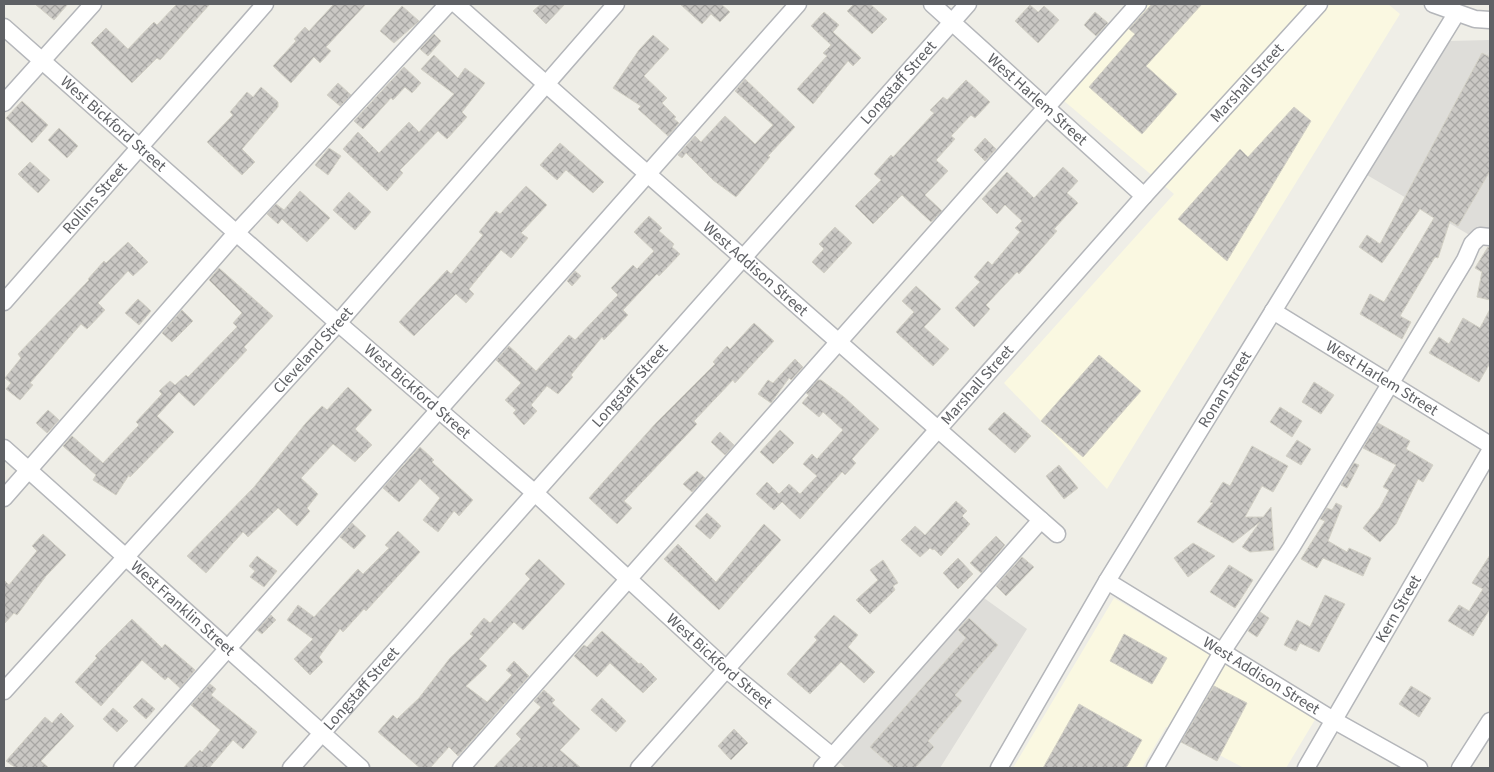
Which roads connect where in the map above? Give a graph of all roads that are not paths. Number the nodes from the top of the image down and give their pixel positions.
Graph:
1 (93, 4) edge
2 (265, 4) edge
3 (448, 4) edge
4 (456, 4) edge
5 (616, 4) edge
6 (798, 4) edge
7 (932, 4) edge
8 (968, 4) edge
9 (1138, 4) edge
10 (1319, 4) edge
11 (1433, 4) edge
12 (1456, 14) junction
13 (1490, 20) edge
14 (952, 22) junction
15 (4, 27) edge
16 (42, 60) junction
17 (546, 84) junction
18 (4, 104) edge
19 (1046, 108) junction
20 (141, 146) junction
21 (647, 175) junction
22 (1144, 196) junction
23 (237, 232) junction
24 (1490, 237) edge
25 (744, 257) junction
26 (4, 302) edge
27 (1273, 311) junction
28 (338, 323) junction
29 (837, 342) junction
30 (1390, 384) junction
31 (439, 410) junction
32 (940, 429) junction
33 (1490, 445) edge
34 (4, 448) edge
35 (1490, 451) edge
36 (28, 470) junction
37 (535, 493) junction
38 (4, 498) edge
39 (1041, 520) junction
40 (1057, 534) dead end
41 (125, 558) junction
42 (629, 579) junction
43 (1107, 581) junction
44 (227, 649) junction
45 (1222, 652) junction
46 (727, 670) junction
47 (4, 691) edge
48 (1335, 721) junction
49 (1490, 721) edge
50 (322, 733) junction
51 (827, 762) edge
52 (122, 768) edge
53 (291, 768) edge
54 (361, 768) edge
55 (461, 768) edge
56 (639, 768) edge
57 (999, 768) edge
58 (1155, 768) edge
59 (1306, 768) edge
60 (1419, 768) edge
61 (1460, 768) edge

1 - 16 street
2 - 20 street, Rollins Street
3 - 23 street
4 - 17 street, West Addison Street
5 - 17 street, Cleveland Street
6 - 21 street
7 - 14 street, West Harlem Street
8 - 14 street, Longstaff Street
9 - 19 street
10 - 22 street, Marshall Street
11 - 12 street
12 - 13 street
12 - 27 street, Ronan Street
14 - 19 street, West Harlem Street
14 - 25 street, Longstaff Street
15 - 16 street, West Bickford Street
16 - 18 street
16 - 20 street, West Bickford Street
17 - 21 street, West Addison Street
17 - 28 street, Cleveland Street
19 - 22 street, West Harlem Street
19 - 29 street
20 - 23 street, West Bickford Street
20 - 26 street, Rollins Street
21 - 25 street, West Addison Street
21 - 31 street
22 - 32 street, Marshall Street
23 - 28 street, West Bickford Street
23 - 36 street
24 - 30 street
25 - 29 street, West Addison Street
25 - 37 street, Longstaff Street
27 - 30 street, West Harlem Street
27 - 43 street, Ronan Street
28 - 31 street, West Bickford Street
28 - 41 street, Cleveland Street
29 - 32 street, West Addison Street
29 - 42 street
30 - 33 street, West Harlem Street
30 - 45 street
31 - 37 street, West Bickford Street
31 - 44 street
32 - 39 street, West Addison Street
32 - 46 street, Marshall Street
34 - 36 street, West Franklin Street
35 - 48 street, Kern Street
36 - 38 street
36 - 41 street, West Franklin Street
37 - 42 street, West Bickford Street
37 - 50 street, Longstaff Street
39 - 40 street, West Addison Street
39 - 51 street
41 - 44 street, West Franklin Street
41 - 47 street, Cleveland Street
42 - 46 street, West Bickford Street
42 - 55 street
43 - 45 street, West Addison Street
43 - 57 street, Ronan Street
44 - 50 street, West Franklin Street
44 - 52 street
45 - 48 street, West Addison Street
45 - 58 street
46 - 51 street, West Bickford Street
46 - 56 street, Marshall Street
48 - 59 street, Kern Street
48 - 60 street, West Addison Street
49 - 61 street
50 - 53 street, Longstaff Street
50 - 54 street, West Franklin Street

